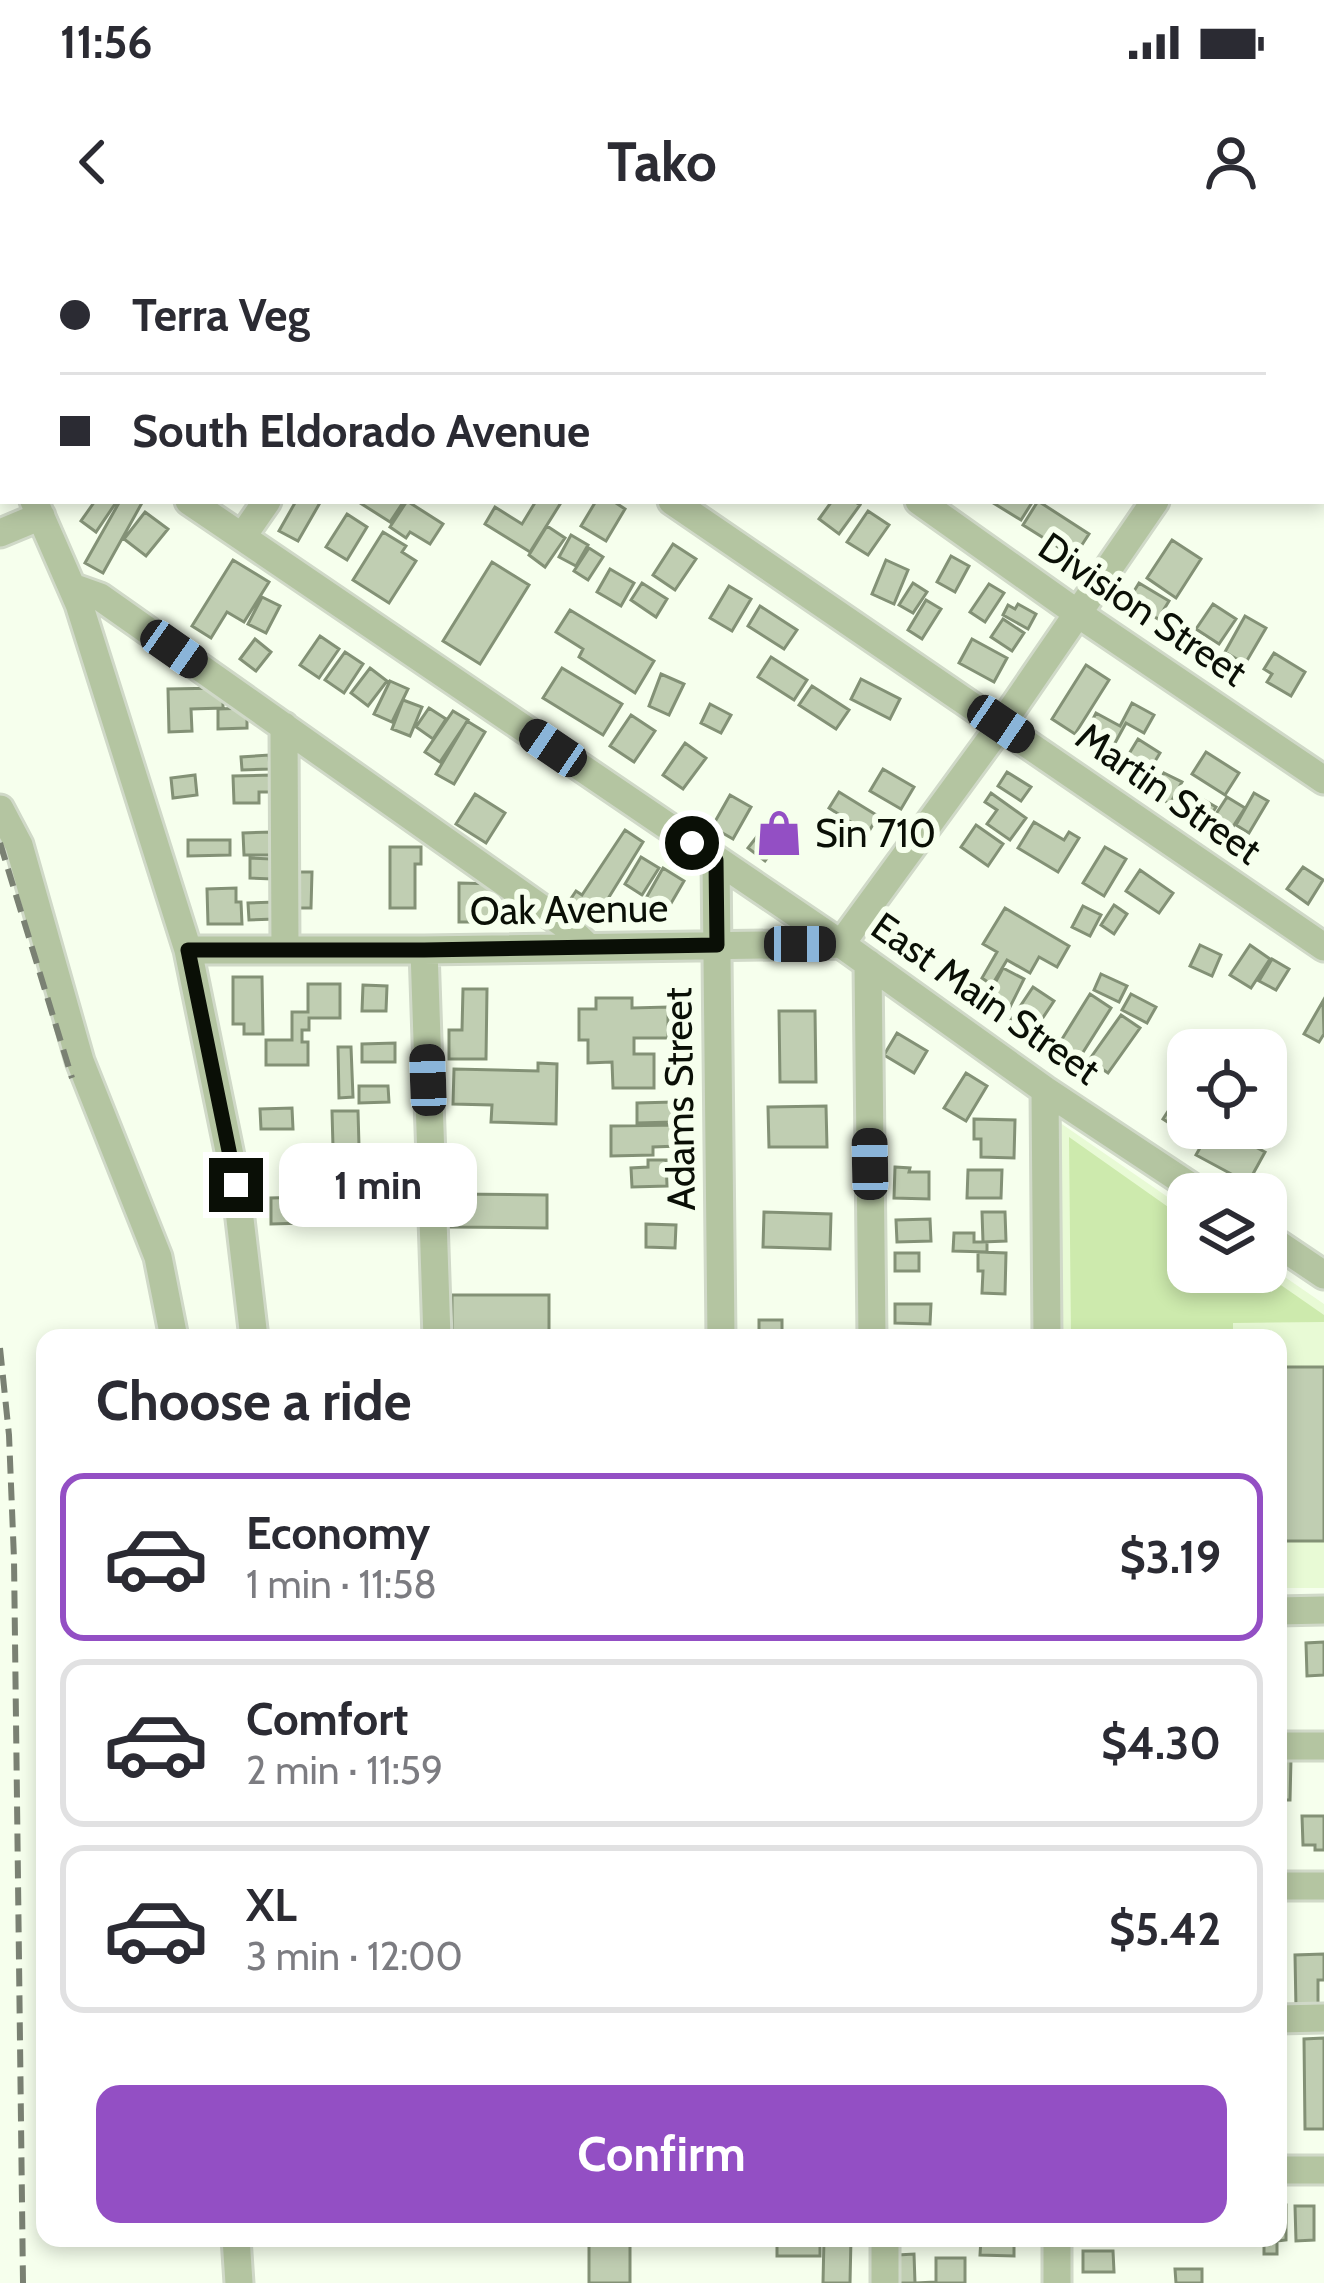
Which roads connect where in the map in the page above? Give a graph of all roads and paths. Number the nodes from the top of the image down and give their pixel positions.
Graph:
1 (193, 504) edge
2 (265, 504) edge
3 (676, 504) edge
4 (923, 504) edge
5 (1153, 504) edge
6 (37, 508) edge
7 (0, 533) edge
8 (242, 537) junction
9 (72, 587) junction
10 (1077, 613) junction
11 (1001, 724) junction
12 (284, 727) junction
13 (1324, 780) edge
14 (0, 809) edge
15 (716, 860) junction
16 (841, 944) junction
17 (717, 945) junction
18 (1324, 946) edge
19 (588, 947) junction
20 (188, 950) junction
21 (285, 950) junction
22 (424, 950) junction
23 (868, 963) junction
24 (1045, 1090) junction
25 (1170, 1173) edge
26 (1287, 1250) edge
27 (1324, 1275) edge
28 (172, 1329) edge
29 (253, 1329) edge
30 (437, 1329) edge
31 (721, 1329) edge
32 (872, 1329) edge
33 (1047, 1329) edge
34 (1324, 1610) edge
35 (1287, 1611) edge
36 (1287, 1746) edge
37 (1324, 1746) edge
38 (1287, 1886) edge
39 (1324, 1886) edge
40 (1324, 2018) edge
41 (1287, 2019) edge
42 (1287, 2170) edge
43 (1324, 2170) edge
44 (236, 2247) edge
45 (885, 2247) edge
46 (1057, 2247) edge
47 (238, 2283) edge
48 (885, 2283) edge
49 (1057, 2283) edge

1 - 8 street, East Main Street
2 - 8 street
3 - 11 street, Martin Street
4 - 10 street, Division Street
5 - 10 street
6 - 7 street
6 - 9 street
8 - 15 street, East Main Street
9 - 12 street
9 - 20 street
10 - 11 street
10 - 13 street, Division Street
11 - 16 street
11 - 18 street, Martin Street
12 - 19 street
12 - 21 street
14 - 28 street
15 - 16 street, East Main Street
15 - 17 street, Adams Street
16 - 17 street, Oak Avenue
16 - 23 street, East Main Street
17 - 19 street, Oak Avenue
17 - 31 street, Adams Street
19 - 22 street, Oak Avenue
20 - 21 street, Oak Avenue
20 - 29 street
21 - 22 street, Oak Avenue
22 - 30 street
23 - 24 street, East Main Street
23 - 32 street
24 - 25 street, East Main Street
24 - 33 street
26 - 27 street
34 - 35 street
36 - 37 street
38 - 39 street
40 - 41 street
42 - 43 street
44 - 47 street
45 - 48 street
46 - 49 street

